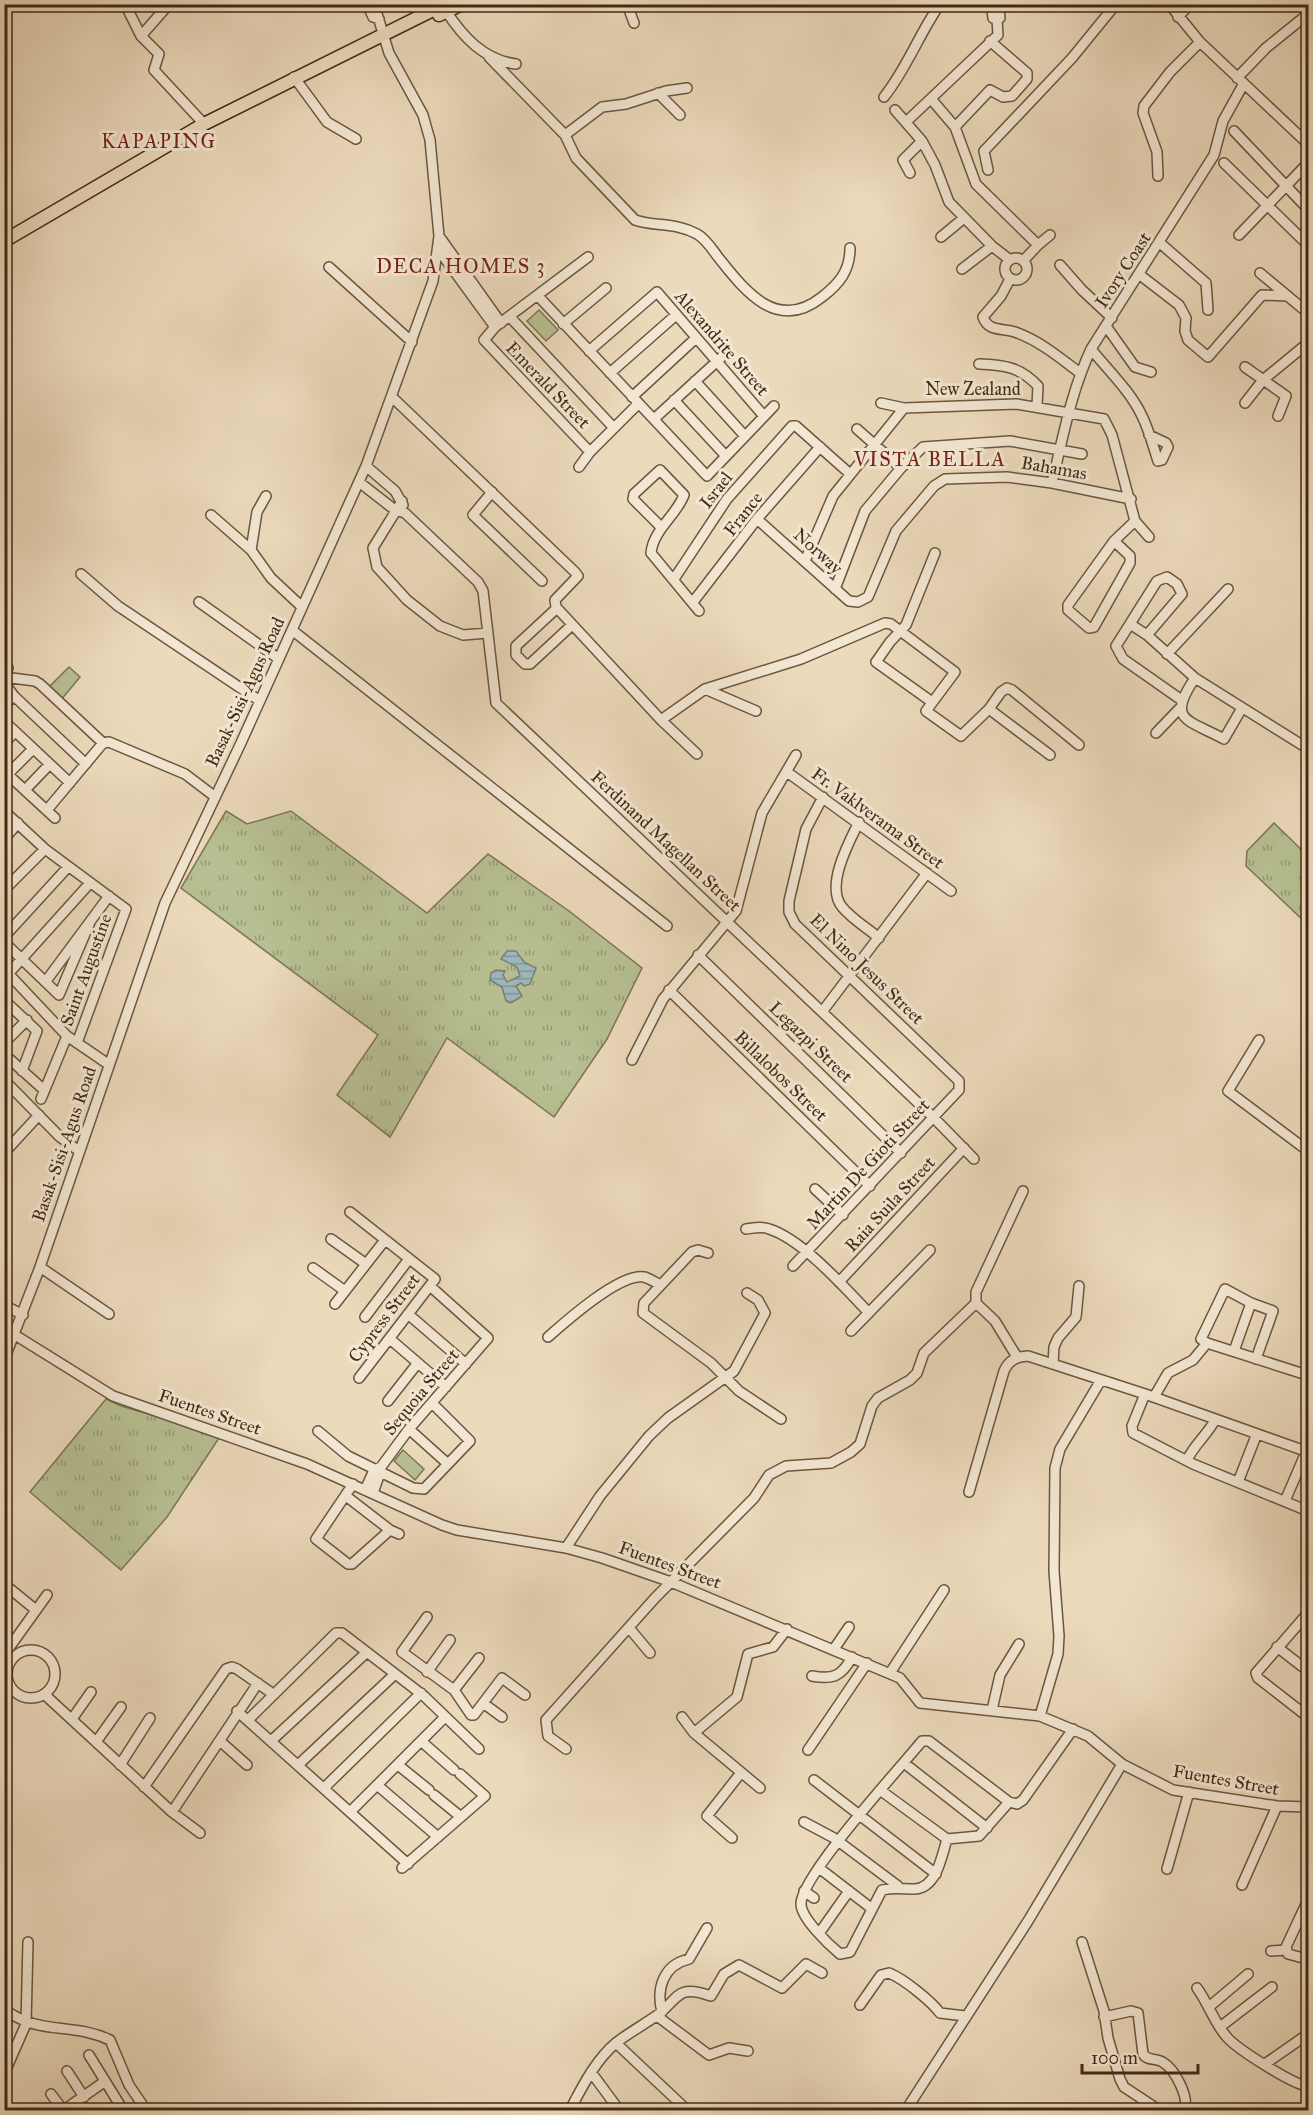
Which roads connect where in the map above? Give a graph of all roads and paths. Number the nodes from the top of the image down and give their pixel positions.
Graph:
1 (125, 4) edge
2 (169, 4) edge
3 (367, 4) edge
4 (374, 4) edge
5 (462, 4) edge
6 (627, 4) edge
7 (940, 4) edge
8 (1116, 4) edge
9 (1169, 4) edge
10 (1190, 4) edge
11 (995, 7) edge
12 (446, 8) edge
13 (1308, 14) edge
14 (1178, 17) junction
15 (379, 19) junction
16 (633, 23) dead end
17 (385, 35) junction
18 (141, 36) junction
19 (990, 41) junction
20 (1200, 42) junction
21 (489, 57) junction
22 (516, 64) dead end
23 (294, 77) junction
24 (1240, 81) junction
25 (687, 88) dead end
26 (658, 93) junction
27 (884, 97) dead end
28 (932, 100) junction
29 (895, 110) dead end
30 (680, 116) dead end
31 (906, 122) junction
32 (204, 124) junction
33 (955, 127) junction
34 (1234, 131) dead end
35 (565, 135) junction
36 (356, 139) dead end
37 (922, 141) junction
38 (1308, 144) edge
39 (1224, 163) dead end
40 (1308, 163) edge
41 (988, 170) dead end
42 (910, 173) dead end
43 (1158, 176) dead end
44 (1287, 186) junction
45 (1267, 204) junction
46 (1308, 209) edge
47 (964, 218) junction
48 (1050, 235) dead end
49 (1239, 235) dead end
50 (439, 236) junction
51 (941, 237) dead end
52 (4, 241) edge
53 (1160, 243) junction
54 (1038, 245) junction
55 (1308, 245) edge
56 (992, 246) junction
57 (850, 248) dead end
58 (438, 249) junction
59 (588, 257) dead end
60 (1010, 260) junction
61 (1023, 261) junction
62 (1060, 265) dead end
63 (328, 267) dead end
64 (962, 269) dead end
65 (1260, 273) dead end
66 (1140, 275) junction
67 (1010, 279) junction
68 (606, 288) dead end
69 (538, 296) junction
70 (1288, 296) junction
71 (1208, 310) dead end
72 (1308, 313) edge
73 (676, 315) junction
74 (510, 317) junction
75 (1109, 322) junction
76 (563, 324) junction
77 (498, 325) junction
78 (696, 338) junction
79 (412, 342) junction
80 (1308, 343) edge
81 (1091, 349) junction
82 (589, 351) junction
83 (721, 358) junction
84 (979, 364) dead end
85 (1245, 367) dead end
86 (1151, 372) dead end
87 (610, 373) junction
88 (1080, 373) junction
89 (1263, 380) junction
90 (695, 381) junction
91 (392, 397) junction
92 (635, 400) junction
93 (674, 400) junction
94 (881, 403) dead end
95 (1245, 403) dead end
96 (774, 406) dead end
97 (1037, 406) junction
98 (904, 408) junction
99 (1068, 412) junction
100 (763, 415) junction
101 (1278, 416) dead end
102 (654, 419) junction
103 (613, 427) junction
104 (856, 429) dead end
105 (744, 435) junction
106 (1149, 435) dead end
107 (874, 446) junction
108 (820, 447) junction
109 (1060, 450) junction
110 (590, 452) junction
111 (1082, 454) dead end
112 (725, 455) junction
113 (366, 466) junction
114 (579, 467) dead end
115 (901, 468) junction
116 (849, 473) junction
117 (359, 482) junction
118 (1052, 483) junction
119 (492, 492) junction
120 (266, 496) dead end
121 (1131, 499) junction
122 (400, 512) junction
123 (211, 515) dead end
124 (757, 519) junction
125 (1135, 521) junction
126 (661, 527) junction
127 (1149, 537) dead end
128 (1114, 541) junction
129 (251, 550) junction
130 (935, 553) dead end
131 (805, 561) junction
132 (81, 574) dead end
133 (674, 579) junction
134 (542, 581) dead end
135 (835, 589) junction
136 (1228, 589) dead end
137 (199, 602) dead end
138 (693, 602) junction
139 (858, 602) joint
140 (302, 608) junction
141 (557, 608) junction
142 (699, 611) dead end
143 (1130, 624) junction
144 (572, 625) junction
145 (292, 630) junction
146 (901, 631) junction
147 (488, 633) junction
148 (1147, 634) junction
149 (1167, 654) junction
150 (279, 659) junction
151 (4, 663) edge
152 (4, 671) edge
153 (4, 677) edge
154 (1195, 678) junction
155 (4, 683) edge
156 (705, 689) junction
157 (14, 696) junction
158 (260, 700) junction
159 (932, 702) junction
160 (1180, 704) junction
161 (4, 705) edge
162 (1242, 708) junction
163 (989, 709) junction
164 (756, 711) dead end
165 (661, 720) junction
166 (4, 721) edge
167 (15, 732) junction
168 (1156, 733) dead end
169 (4, 743) edge
170 (103, 743) junction
171 (1305, 744) edge
172 (1079, 745) dead end
173 (32, 750) junction
174 (697, 754) dead end
175 (796, 755) dead end
176 (1050, 755) dead end
177 (86, 764) junction
178 (50, 765) junction
179 (787, 772) junction
180 (6, 773) edge
181 (70, 783) junction
182 (25, 790) junction
183 (214, 796) junction
184 (823, 797) junction
185 (47, 810) junction
186 (4, 811) edge
187 (55, 818) dead end
188 (859, 822) junction
189 (18, 824) junction
190 (4, 839) edge
191 (45, 849) junction
192 (68, 867) junction
193 (927, 873) junction
194 (90, 883) junction
195 (4, 890) edge
196 (951, 891) dead end
197 (109, 896) junction
198 (91, 920) junction
199 (728, 922) junction
200 (667, 926) dead end
201 (4, 937) edge
202 (879, 938) junction
203 (4, 942) edge
204 (698, 956) junction
205 (22, 959) junction
206 (7, 971) edge
207 (851, 975) junction
208 (46, 981) junction
209 (669, 990) junction
210 (5, 1001) edge
211 (822, 1012) junction
212 (27, 1020) junction
213 (67, 1036) junction
214 (1259, 1040) dead end
215 (4, 1043) edge
216 (77, 1043) junction
217 (4, 1054) edge
218 (632, 1059) dead end
219 (108, 1064) junction
220 (22, 1071) junction
221 (4, 1080) edge
222 (959, 1081) joint
223 (39, 1115) junction
224 (934, 1118) junction
225 (964, 1148) junction
226 (80, 1151) junction
227 (1308, 1151) edge
228 (4, 1153) edge
229 (901, 1153) junction
230 (974, 1160) dead end
231 (870, 1186) junction
232 (815, 1189) dead end
233 (1023, 1191) dead end
234 (350, 1212) dead end
235 (843, 1215) junction
236 (746, 1229) dead end
237 (331, 1239) dead end
238 (386, 1240) junction
239 (930, 1250) dead end
240 (807, 1252) junction
241 (708, 1253) dead end
242 (410, 1259) junction
243 (366, 1264) junction
244 (793, 1266) dead end
245 (40, 1267) junction
246 (313, 1268) dead end
247 (433, 1282) junction
248 (840, 1282) junction
249 (661, 1285) junction
250 (1079, 1286) dead end
251 (345, 1291) junction
252 (747, 1293) dead end
253 (976, 1303) junction
254 (1251, 1303) junction
255 (335, 1304) dead end
256 (4, 1305) edge
257 (869, 1313) junction
258 (109, 1314) dead end
259 (408, 1314) junction
260 (23, 1315) junction
261 (365, 1317) dead end
262 (851, 1331) dead end
263 (15, 1335) junction
264 (548, 1337) dead end
265 (390, 1339) junction
266 (1208, 1343) junction
267 (1234, 1351) junction
268 (1017, 1357) junction
269 (1256, 1359) junction
270 (4, 1360) edge
271 (417, 1364) junction
272 (466, 1364) junction
273 (1053, 1364) junction
274 (1307, 1375) edge
275 (724, 1376) junction
276 (359, 1378) dead end
277 (1101, 1380) junction
278 (446, 1387) junction
279 (1149, 1395) junction
280 (388, 1401) dead end
281 (432, 1403) junction
282 (781, 1419) dead end
283 (1215, 1420) junction
284 (409, 1429) junction
285 (318, 1431) dead end
286 (1256, 1436) junction
287 (1307, 1452) edge
288 (1187, 1461) junction
289 (448, 1464) junction
290 (379, 1470) junction
291 (1238, 1482) junction
292 (352, 1484) junction
293 (369, 1492) junction
294 (969, 1492) dead end
295 (346, 1497) junction
296 (1285, 1501) junction
297 (1308, 1511) edge
298 (566, 1548) junction
299 (671, 1582) junction
300 (6, 1590) edge
301 (944, 1590) dead end
302 (47, 1595) dead end
303 (36, 1610) junction
304 (427, 1617) dead end
305 (1306, 1619) edge
306 (849, 1627) dead end
307 (630, 1629) junction
308 (787, 1629) junction
309 (450, 1640) dead end
310 (1019, 1644) dead end
311 (1278, 1647) junction
312 (834, 1649) junction
313 (366, 1653) junction
314 (650, 1653) dead end
315 (7, 1657) edge
316 (852, 1657) junction
317 (478, 1658) dead end
318 (867, 1663) junction
319 (1308, 1671) edge
320 (427, 1672) junction
321 (890, 1673) junction
322 (394, 1675) junction
323 (812, 1676) dead end
324 (436, 1679) junction
325 (258, 1683) junction
326 (7, 1686) edge
327 (454, 1690) junction
328 (91, 1692) dead end
329 (44, 1694) junction
330 (273, 1694) junction
331 (423, 1695) junction
332 (525, 1695) dead end
333 (483, 1703) junction
334 (121, 1707) dead end
335 (992, 1710) junction
336 (237, 1711) junction
337 (1040, 1716) junction
338 (445, 1717) junction
339 (502, 1717) dead end
340 (681, 1717) dead end
341 (1308, 1717) edge
342 (150, 1718) dead end
343 (72, 1719) junction
344 (248, 1720) junction
345 (1072, 1729) junction
346 (694, 1733) junction
347 (220, 1741) junction
348 (271, 1741) junction
349 (421, 1741) junction
350 (96, 1742) junction
351 (479, 1749) dead end
352 (566, 1749) dead end
353 (808, 1750) dead end
354 (904, 1763) junction
355 (1122, 1764) junction
356 (120, 1765) junction
357 (247, 1765) dead end
358 (298, 1765) junction
359 (398, 1765) junction
360 (740, 1774) junction
361 (814, 1780) dead end
362 (377, 1785) junction
363 (144, 1787) junction
364 (324, 1788) junction
365 (760, 1788) dead end
366 (880, 1790) junction
367 (1189, 1792) junction
368 (1009, 1802) junction
369 (1277, 1806) junction
370 (1308, 1808) edge
371 (172, 1812) junction
372 (350, 1812) junction
373 (860, 1816) junction
374 (461, 1817) junction
375 (804, 1822) dead end
376 (987, 1828) junction
377 (200, 1833) dead end
378 (438, 1838) junction
379 (732, 1838) dead end
380 (947, 1839) junction
381 (839, 1842) junction
382 (819, 1868) junction
383 (1167, 1869) dead end
384 (936, 1874) junction
385 (898, 1886) junction
386 (1242, 1886) dead end
387 (804, 1891) junction
388 (849, 1891) junction
389 (814, 1898) dead end
390 (1308, 1899) edge
391 (871, 1908) junction
392 (707, 1928) dead end
393 (820, 1932) junction
394 (28, 1942) dead end
395 (1082, 1942) dead end
396 (1286, 1950) junction
397 (1271, 1951) dead end
398 (1306, 1959) dead end
399 (822, 1973) dead end
400 (1248, 1974) dead end
401 (1272, 1987) dead end
402 (1197, 1988) dead end
403 (860, 2005) dead end
404 (1210, 2006) junction
405 (4, 2009) edge
406 (659, 2014) junction
407 (965, 2016) junction
408 (1104, 2016) junction
409 (26, 2024) junction
410 (1220, 2027) junction
411 (1308, 2034) edge
412 (616, 2043) junction
413 (748, 2051) dead end
414 (89, 2055) dead end
415 (1265, 2064) junction
416 (67, 2071) dead end
417 (591, 2072) junction
418 (4, 2074) edge
419 (104, 2082) junction
420 (1308, 2086) edge
421 (51, 2094) dead end
422 (84, 2097) junction
423 (119, 2109) edge
424 (63, 2110) edge
425 (146, 2110) edge
426 (570, 2110) edge
427 (619, 2110) edge
428 (687, 2110) edge
429 (906, 2110) edge
430 (1159, 2110) edge
431 (1184, 2110) edge

1 - 18 street
2 - 18 street
3 - 15 street
4 - 15 street, Basak-Sisi-Agus Road
5 - 12 main road
6 - 16 street
7 - 27 street
8 - 41 street
9 - 14 street
10 - 14 street
11 - 19 street
12 - 17 main road
12 - 21 street
13 - 24 street, Ivory Coast
14 - 20 street
15 - 17 street, Basak-Sisi-Agus Road
17 - 23 main road
17 - 50 street, Basak-Sisi-Agus Road
18 - 32 street
19 - 28 street
19 - 33 street
20 - 24 street
20 - 43 street
21 - 22 street
21 - 35 street
23 - 32 main road
23 - 36 street
24 - 38 street
24 - 53 street, Ivory Coast
25 - 26 street
26 - 30 street
26 - 35 street
28 - 31 street
28 - 33 street
29 - 31 street
31 - 37 street
32 - 52 main road
33 - 54 street
34 - 44 street
35 - 57 street
37 - 42 street
37 - 47 street
39 - 45 street
40 - 44 street
44 - 45 street
44 - 46 street
45 - 49 street
45 - 55 street
47 - 51 street
47 - 56 street
48 - 54 street
50 - 58 street, Basak-Sisi-Agus Road
50 - 77 street
53 - 66 street, Ivory Coast
53 - 71 street
54 - 61 street
56 - 60 street
56 - 64 street
58 - 77 street
58 - 79 street, Basak-Sisi-Agus Road
59 - 69 street
60 - 61 street
60 - 67 street
61 - 67 street
62 - 75 street
63 - 79 street
65 - 70 street
66 - 70 street
66 - 75 street, Ivory Coast
67 - 88 street
68 - 76 street
69 - 74 street
69 - 76 street
70 - 72 street
73 - 78 street, Alexandrite Street
73 - 82 street, Alexandrite Street
73 - 87 street
74 - 77 street
74 - 103 street
75 - 81 street, Ivory Coast
75 - 86 street
76 - 82 street
77 - 110 street, Emerald Street
78 - 83 street, Alexandrite Street
78 - 92 street
79 - 91 street, Basak-Sisi-Agus Road
80 - 89 street
81 - 88 street, Ivory Coast
81 - 106 street
82 - 87 street
83 - 90 street
83 - 100 street, Alexandrite Street
84 - 97 street
85 - 89 street
87 - 92 street
88 - 99 street, Ivory Coast
89 - 95 street
89 - 101 street
90 - 93 street
90 - 105 street
91 - 113 street, Basak-Sisi-Agus Road
91 - 119 street
92 - 102 street
92 - 103 street
93 - 102 street
93 - 112 street
94 - 98 street
96 - 100 street
97 - 98 street, New Zealand
97 - 99 street, New Zealand
98 - 107 street, New Zealand
99 - 109 street, Ivory Coast
99 - 121 street, New Zealand
100 - 105 street
102 - 112 street
103 - 110 street
104 - 107 street
105 - 112 street
107 - 115 street
107 - 116 street, New Zealand
108 - 116 street
108 - 124 street, France
108 - 133 street, Israel
109 - 111 street
109 - 115 street
109 - 118 street, Ivory Coast
110 - 114 street
113 - 117 street, Basak-Sisi-Agus Road
113 - 122 street
115 - 135 street
116 - 131 street, New Zealand
117 - 122 street, Ferdinand Magellan Street
117 - 140 street, Basak-Sisi-Agus Road
118 - 121 street, Bahamas
118 - 139 street, Bahamas
119 - 134 street
119 - 141 street
120 - 129 street
121 - 125 street
122 - 147 street, Ferdinand Magellan Street
122 - 147 street
123 - 129 street
124 - 131 street, Norway
124 - 138 street, France
125 - 127 street
125 - 128 street
126 - 126 street
126 - 133 street
128 - 128 street
129 - 140 street
130 - 146 street
131 - 135 street, Norway
132 - 158 street
133 - 138 street
135 - 139 street, Norway
136 - 149 street
137 - 150 street
138 - 142 street
140 - 145 street, Basak-Sisi-Agus Road
141 - 144 street
141 - 144 street
143 - 148 street
143 - 148 street
143 - 160 street
144 - 165 street
145 - 150 street, Basak-Sisi-Agus Road
145 - 200 street
146 - 156 street
146 - 159 street
146 - 159 street
147 - 199 street, Ferdinand Magellan Street
148 - 149 street
149 - 154 street
150 - 158 street, Basak-Sisi-Agus Road
151 - 152 street
153 - 170 street
154 - 160 street
154 - 162 street
155 - 157 street
156 - 164 street
156 - 165 street
157 - 161 street
157 - 177 street
158 - 183 street, Basak-Sisi-Agus Road
159 - 163 street
160 - 162 street
160 - 168 street
162 - 171 street
163 - 172 street
163 - 176 street
165 - 174 street
166 - 167 street
167 - 169 street
167 - 173 street
170 - 177 street
170 - 183 street
173 - 178 street
173 - 180 street
175 - 179 street
177 - 181 street
178 - 181 street
178 - 182 street
179 - 184 street, Fr. Vaklverama Street
179 - 199 street
180 - 182 street
181 - 185 street
182 - 185 street
183 - 219 street, Basak-Sisi-Agus Road
184 - 188 street, Fr. Vaklverama Street
184 - 207 street, El Nino Jesus Street
185 - 187 street
186 - 189 street
188 - 193 street, Fr. Vaklverama Street
188 - 202 street
189 - 190 street
189 - 191 street
191 - 192 street
191 - 195 street
192 - 194 street
192 - 201 street
193 - 196 street, Fr. Vaklverama Street
193 - 202 street
194 - 197 street
194 - 205 street
197 - 198 street
197 - 216 street, Saint Augustine
198 - 208 street
198 - 208 street
199 - 204 street
199 - 211 street, Ferdinand Magellan Street
202 - 207 street
203 - 205 street
204 - 209 street
204 - 229 street, Legazpi Street
205 - 206 street
205 - 208 street
206 - 213 street
207 - 211 street
207 - 222 street, El Nino Jesus Street
209 - 218 street
209 - 231 street, Billalobos Street
210 - 212 street
211 - 224 street, Ferdinand Magellan Street
212 - 215 street
212 - 220 street
213 - 216 street
213 - 220 street
214 - 227 street
216 - 219 street
217 - 220 street
219 - 226 street, Basak-Sisi-Agus Road
221 - 223 street
222 - 224 street, Martin De Gioti Street
223 - 226 street
223 - 228 street
224 - 225 street, Ferdinand Magellan Street
224 - 229 street, Martin De Gioti Street
225 - 230 street, Ferdinand Magellan Street
225 - 248 street, Raia Suila Street
226 - 245 street, Basak-Sisi-Agus Road
229 - 231 street, Martin De Gioti Street
231 - 235 street, Martin De Gioti Street
232 - 235 street
233 - 253 street
234 - 238 street
235 - 240 street, Martin De Gioti Street
236 - 240 street
237 - 243 street
238 - 242 street
238 - 243 street
239 - 257 street
240 - 244 street, Martin De Gioti Street
240 - 248 street
241 - 249 street
242 - 247 street
242 - 261 street
243 - 251 street
245 - 258 street
245 - 260 street, Basak-Sisi-Agus Road
246 - 251 street
247 - 259 street, Cypress Street
247 - 272 street, Sequoia Street
248 - 257 street
249 - 264 street
249 - 275 street
250 - 273 street
251 - 255 street
252 - 275 street
253 - 268 street
253 - 299 street
254 - 266 street
254 - 267 street
254 - 269 street
256 - 260 street
257 - 262 street
259 - 265 street, Cypress Street
259 - 272 street
260 - 263 street, Basak-Sisi-Agus Road
263 - 270 street, Basak-Sisi-Agus Road
263 - 292 street, Fuentes Street
265 - 271 street
265 - 276 street, Cypress Street
266 - 267 street
266 - 279 street
267 - 269 street
268 - 273 street
268 - 294 street
269 - 274 street
271 - 278 street
271 - 280 street
272 - 278 street, Sequoia Street
273 - 277 street
275 - 282 street
275 - 298 street
277 - 279 street
277 - 337 street
278 - 281 street, Sequoia Street
279 - 283 street
279 - 288 street
281 - 284 street, Sequoia Street
281 - 289 street
283 - 286 street
283 - 288 street
284 - 289 street
284 - 290 street, Sequoia Street
285 - 290 street
286 - 287 street
286 - 291 street
287 - 296 street
288 - 291 street
289 - 290 street
290 - 293 street, Sequoia Street
291 - 296 street
292 - 293 street, Fuentes Street
292 - 295 street
293 - 298 street, Fuentes Street
295 - 295 street
296 - 297 street
298 - 299 street, Fuentes Street
299 - 307 street
299 - 308 street, Fuentes Street
300 - 303 street
301 - 321 street
302 - 303 street
303 - 315 street
304 - 320 street
305 - 311 street
306 - 312 street
307 - 314 street
307 - 352 street
308 - 312 street, Fuentes Street
308 - 346 street
309 - 320 street
310 - 335 street
311 - 319 street
311 - 341 street
312 - 316 street, Fuentes Street
313 - 322 street
313 - 330 street
313 - 348 street
315 - 326 street
315 - 329 street
316 - 318 street, Fuentes Street
316 - 323 street
317 - 327 street
318 - 321 street, Fuentes Street
318 - 353 street
320 - 324 street
321 - 335 street, Fuentes Street
322 - 331 street
322 - 358 street
324 - 327 street
324 - 331 street
325 - 330 street
325 - 336 street
325 - 363 street
326 - 329 street
327 - 333 street
328 - 343 street
329 - 343 street
330 - 344 street
331 - 338 street
331 - 364 street
332 - 333 street
333 - 339 street
334 - 350 street
335 - 337 street, Fuentes Street
336 - 344 street
336 - 347 street
337 - 345 street, Fuentes Street
338 - 349 street
338 - 351 street
340 - 346 street
342 - 356 street
343 - 350 street
344 - 348 street
345 - 355 street, Fuentes Street
345 - 368 street
346 - 360 street
347 - 357 street
347 - 371 street
348 - 358 street
349 - 359 street
349 - 374 street
350 - 356 street
354 - 366 street
354 - 368 street
354 - 376 street
355 - 367 street, Fuentes Street
355 - 407 street
356 - 363 street
358 - 364 street
359 - 362 street
359 - 374 street
360 - 365 street
360 - 379 street
361 - 373 street
362 - 372 street
362 - 378 street
363 - 371 street
364 - 372 street
366 - 373 street
366 - 380 street
367 - 369 street, Fuentes Street
367 - 383 street
368 - 376 street
369 - 370 street, Fuentes Street
369 - 386 street
371 - 377 street
372 - 378 street
373 - 381 street
373 - 384 street
374 - 378 street
375 - 381 street
376 - 380 street
380 - 384 street
381 - 382 street
381 - 385 street
382 - 387 street
382 - 388 street
384 - 385 street
385 - 391 street
387 - 389 street
387 - 393 street
388 - 391 street
388 - 393 street
390 - 396 street
391 - 393 street
392 - 406 street
394 - 409 street
395 - 408 street
396 - 397 street
396 - 398 street
399 - 406 street
400 - 404 street
401 - 410 street
402 - 404 street
403 - 407 street
404 - 410 street
405 - 409 street
406 - 412 street
406 - 413 street
407 - 429 street
408 - 430 street
408 - 431 street
409 - 418 street
409 - 425 street
410 - 415 street
411 - 415 street
412 - 417 street
412 - 428 street
414 - 419 street
415 - 420 street
416 - 422 street
417 - 426 street
417 - 427 street
419 - 422 street
419 - 423 street
421 - 424 street
422 - 424 street

